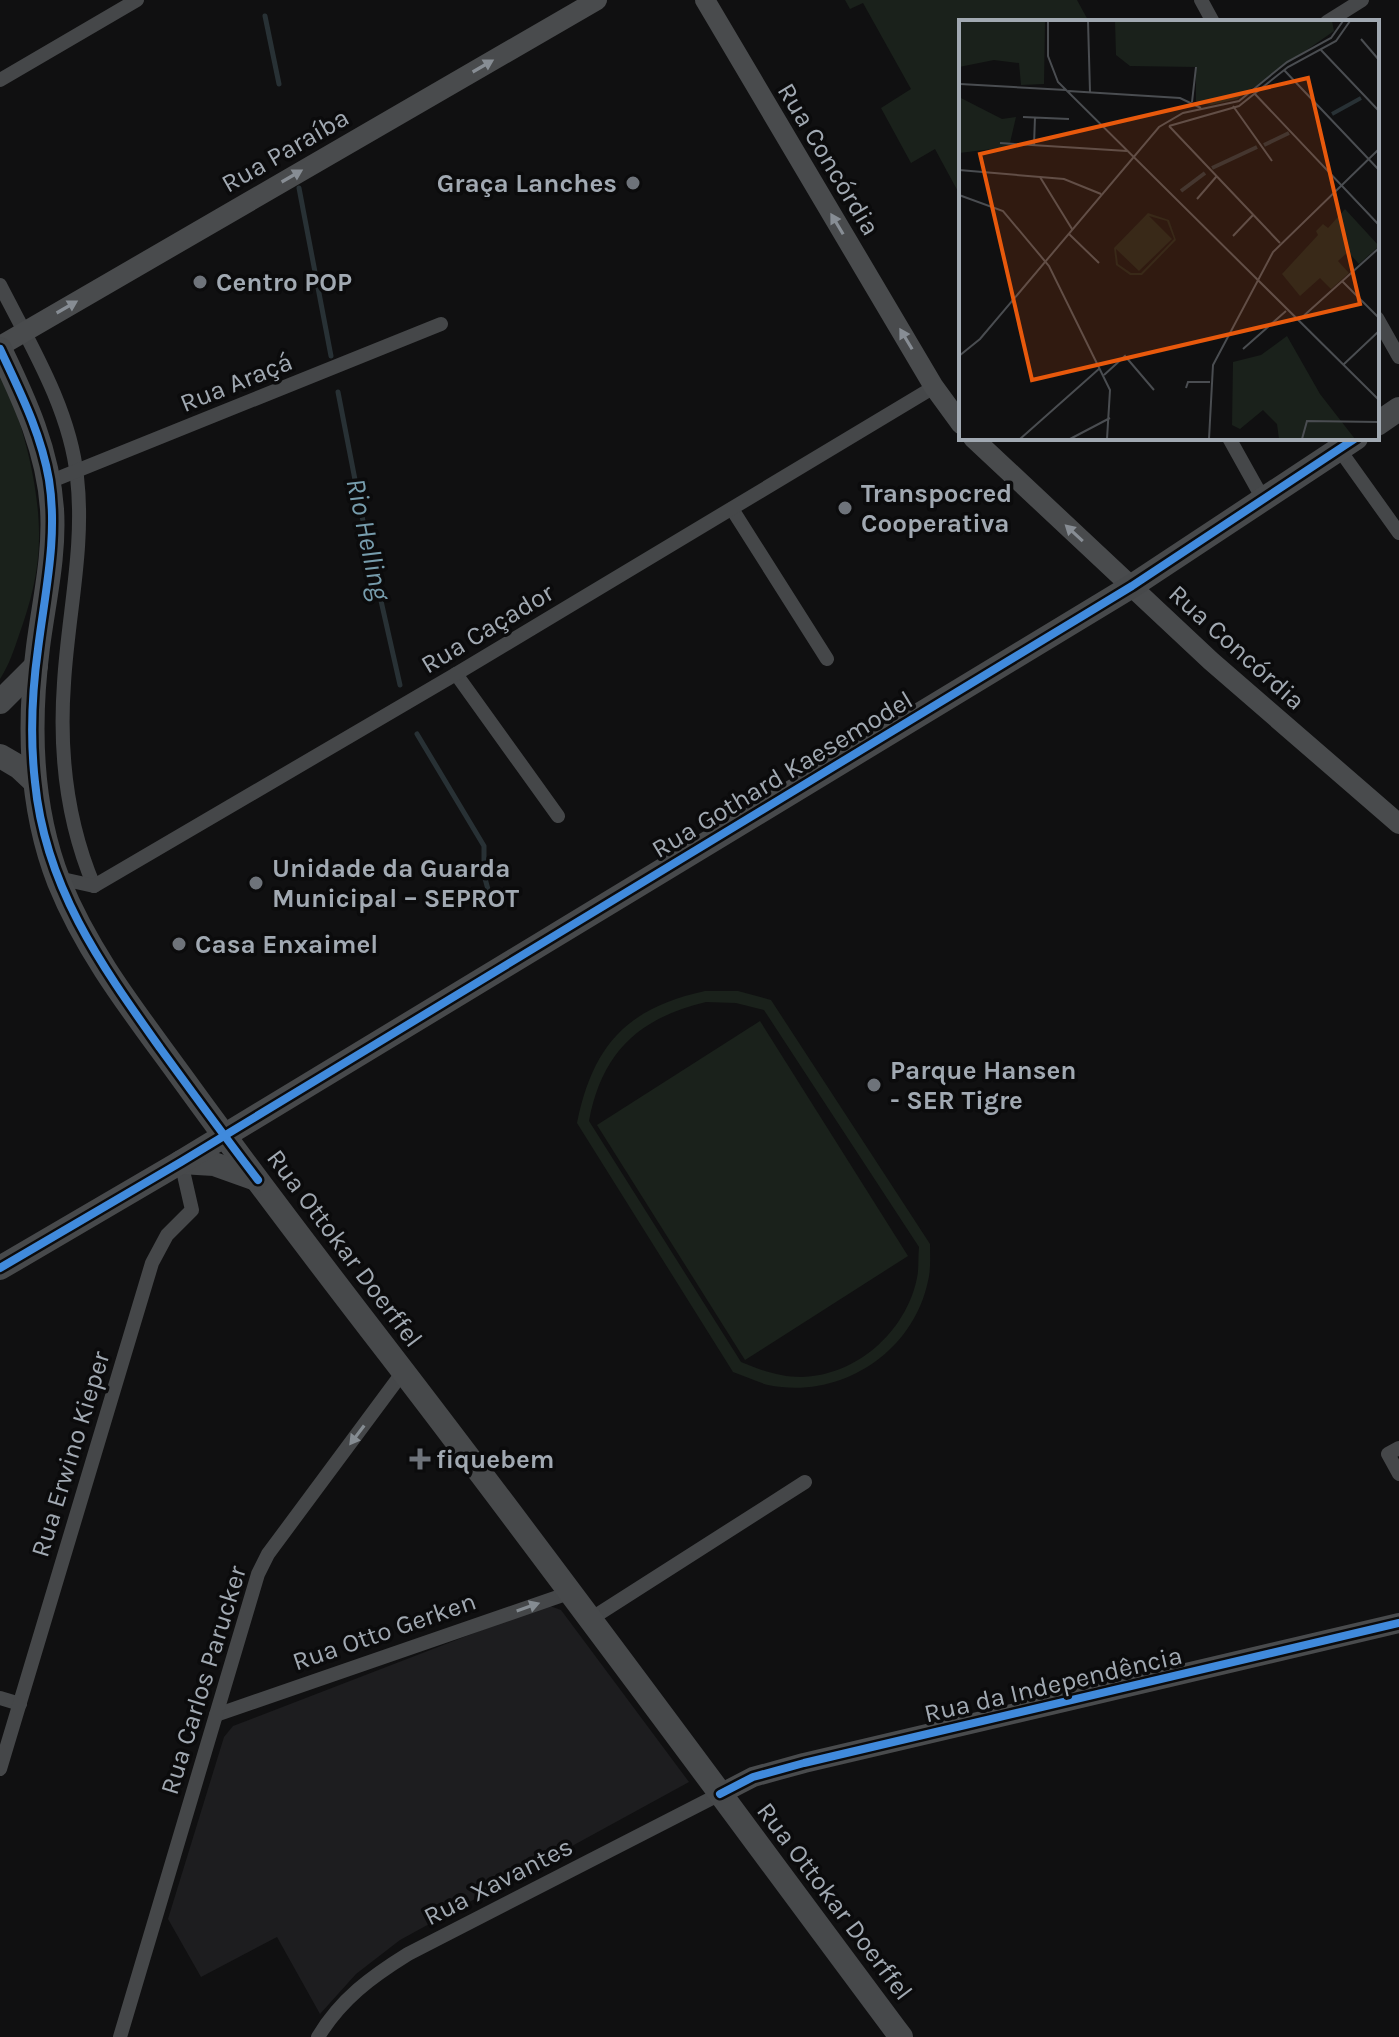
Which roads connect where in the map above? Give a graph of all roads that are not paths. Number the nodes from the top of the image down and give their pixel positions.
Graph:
1 (137, 0) edge
2 (597, 0) edge
3 (705, 0) edge
4 (1201, 0) edge
5 (1362, 0) edge
6 (1212, 20) edge
7 (1330, 20) edge
8 (0, 80) edge
9 (0, 285) edge
10 (1379, 322) edge
11 (441, 324) dead end
12 (24, 332) junction
13 (0, 348) edge
14 (1399, 357) edge
15 (934, 387) junction
16 (1399, 409) edge
17 (959, 421) edge
18 (1379, 423) edge
19 (975, 440) edge
20 (1230, 440) edge
21 (1348, 443) edge
22 (77, 472) junction
23 (49, 482) junction
24 (1263, 499) junction
25 (732, 509) junction
26 (1399, 533) edge
27 (1132, 586) junction
28 (827, 659) dead end
29 (36, 666) junction
30 (456, 674) junction
31 (0, 702) edge
32 (0, 756) edge
33 (35, 782) junction
34 (558, 816) dead end
35 (1399, 824) edge
36 (58, 878) junction
37 (94, 886) junction
38 (224, 1136) junction
39 (181, 1162) junction
40 (258, 1180) junction
41 (0, 1268) edge
42 (403, 1372) junction
43 (1399, 1448) edge
44 (1399, 1474) edge
45 (805, 1482) dead end
46 (569, 1593) junction
47 (589, 1620) junction
48 (1399, 1623) edge
49 (0, 1698) edge
50 (20, 1704) junction
51 (216, 1715) junction
52 (0, 1769) edge
53 (720, 1794) junction
54 (120, 2037) edge
55 (318, 2037) edge
56 (901, 2037) edge

1 - 8 street
12 -> 2 street, Rua Paraíba
15 -> 3 street, Rua Concórdia
4 - 6 street
5 - 7 street
9 - 12 street
10 - 14 street
11 - 22 street, Rua Araçá
12 - 13 street, Rua Paraíba
12 - 22 street
13 - 23 main road, Rua Ottokar Doerffel
15 - 17 street, Rua Concórdia
15 - 25 street, Rua Caçador
16 - 18 main road
27 -> 19 street, Rua Concórdia
20 - 24 street
21 - 24 main road, Rua Gothard Kaesemodel
21 - 26 street
22 - 23 street, Rua Araçá
22 - 37 street
23 - 29 main road, Rua Ottokar Doerffel
24 - 27 main road, Rua Gothard Kaesemodel
25 - 28 street
25 - 30 street, Rua Caçador
27 - 35 street, Rua Concórdia
27 - 38 main road, Rua Gothard Kaesemodel
29 - 31 main road
29 - 33 main road, Rua Ottokar Doerffel
30 - 34 street
30 - 37 street, Rua Caçador
32 - 33 main road
33 - 36 main road, Rua Ottokar Doerffel
36 - 37 street
36 - 38 main road, Rua Ottokar Doerffel
38 - 39 main road, Rua Gothard Kaesemodel
38 - 40 main road, Rua Ottokar Doerffel
39 - 40 main road
39 - 41 main road, Rua Gothard Kaesemodel
39 - 50 street, Rua Erwino Kieper
40 - 42 main road, Rua Ottokar Doerffel
42 - 46 main road, Rua Ottokar Doerffel
42 -> 51 street, Rua Carlos Parucker
43 - 44 street
45 - 47 street
46 - 47 main road, Rua Ottokar Doerffel
51 -> 46 street, Rua Otto Gerken
47 - 53 main road, Rua Ottokar Doerffel
48 - 53 street, Rua da Independência
49 - 50 street
50 - 52 street, Rua Erwino Kieper
51 - 54 street, Rua Carlos Parucker
53 - 55 street, Rua Xavantes
53 - 56 main road, Rua Ottokar Doerffel

